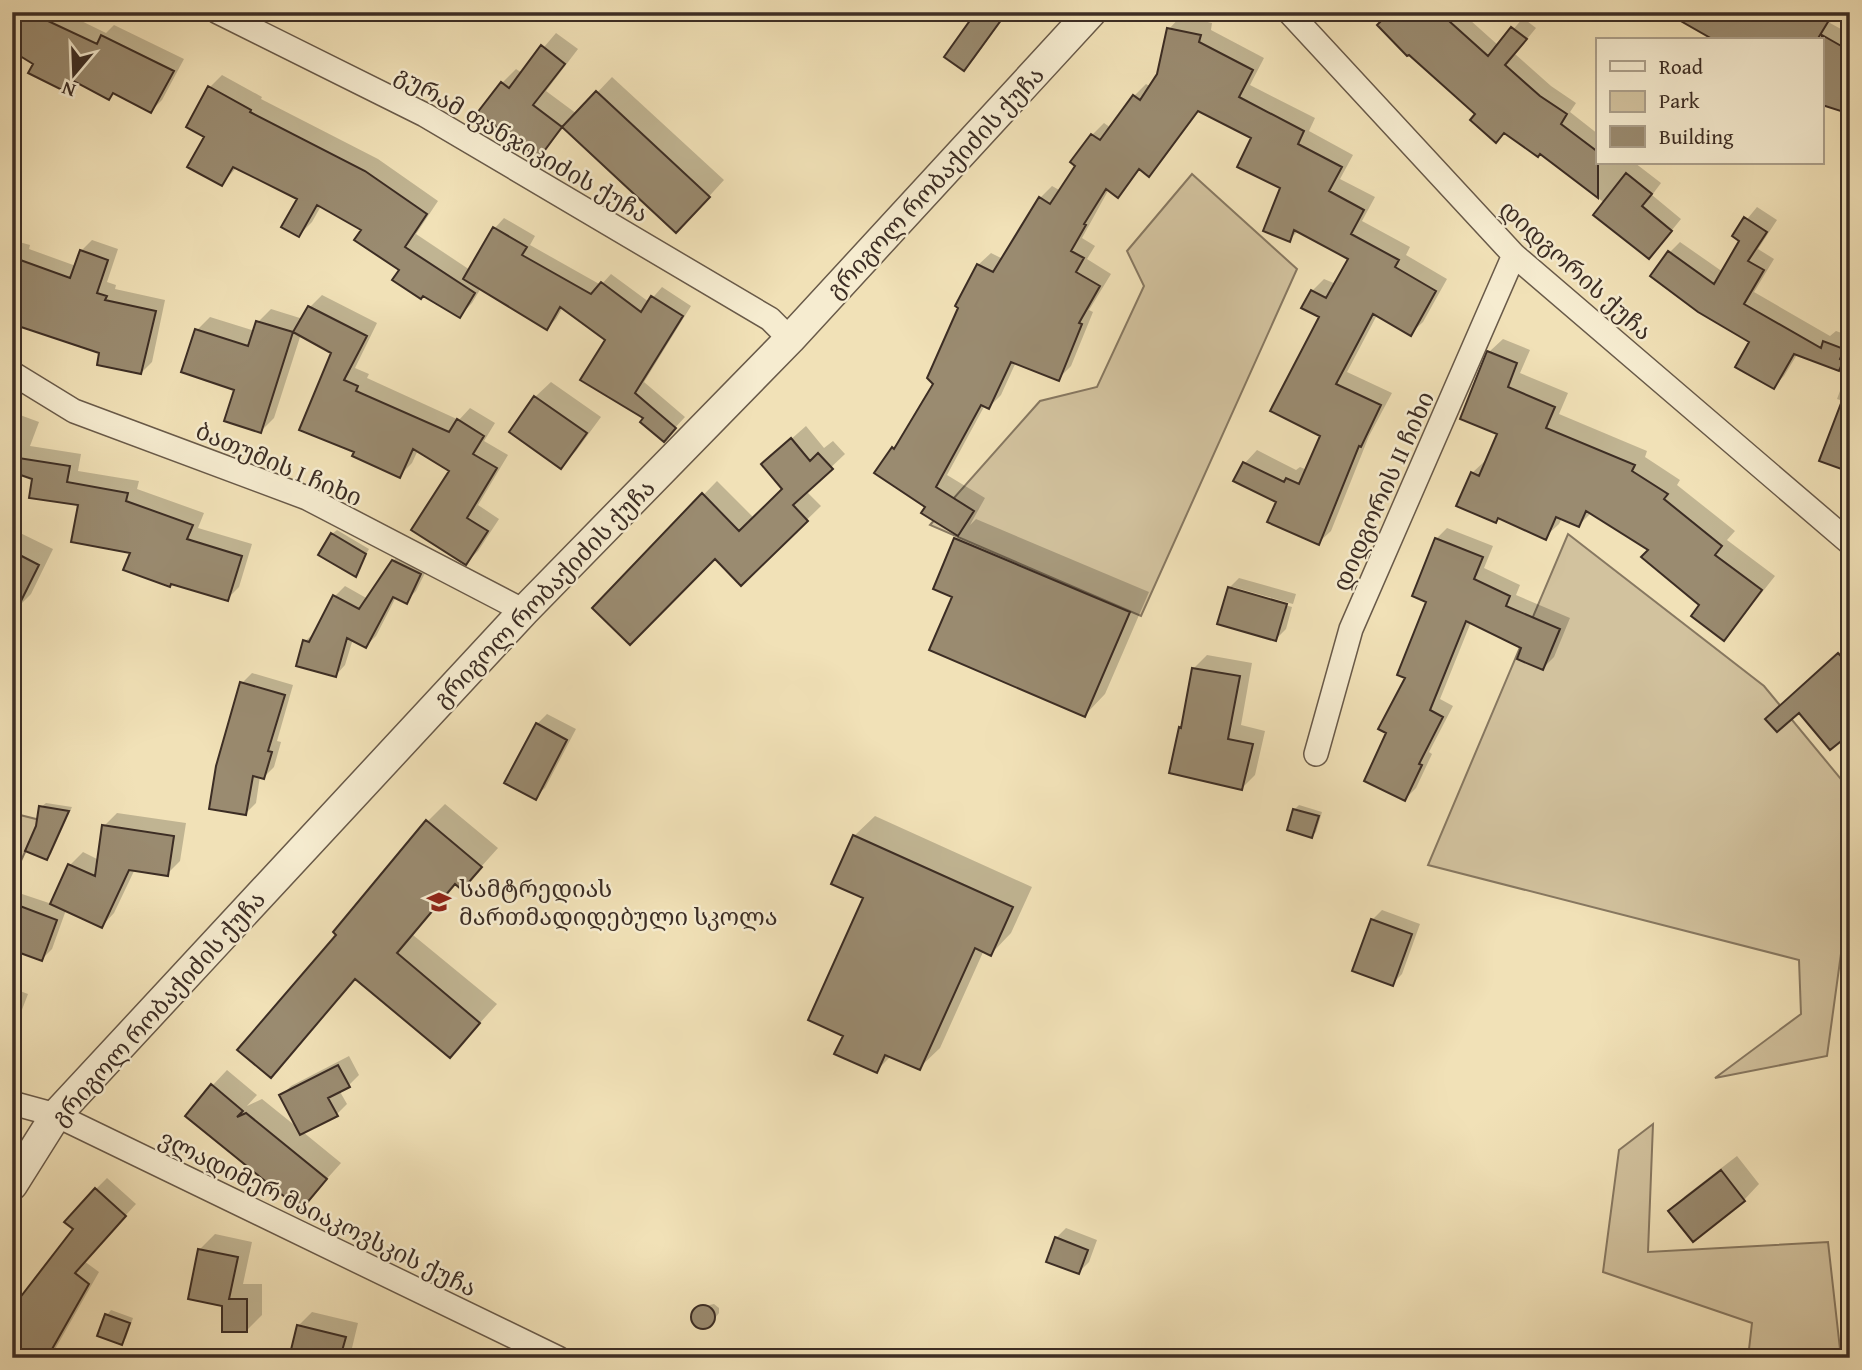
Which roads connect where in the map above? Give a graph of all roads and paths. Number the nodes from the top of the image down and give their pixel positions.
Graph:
1 (218, 12) edge
2 (1091, 12) edge
3 (1289, 12) edge
4 (1514, 256) junction
5 (790, 339) junction
6 (12, 373) edge
7 (1850, 543) edge
8 (524, 611) junction
9 (1316, 754) dead end
10 (12, 1103) edge
11 (56, 1115) junction
12 (12, 1185) edge
13 (558, 1358) edge

1 - 5 street, გურამ ფანჯიკიძის ქუჩა
2 - 5 street, გრიგოლ რობაქიძის ქუჩა
3 - 4 street, დიდგორის ქუჩა
4 - 7 street, დიდგორის ქუჩა
4 - 9 street, დიდგორის II ჩიხი
5 - 8 street, გრიგოლ რობაქიძის ქუჩა
6 - 8 street, ბათუმის I ჩიხი
8 - 11 street, გრიგოლ რობაქიძის ქუჩა
10 - 11 street, ვლადიმერ მაიაკოვსკის ქუჩა
11 - 12 street, გრიგოლ რობაქიძის ქუჩა
11 - 13 street, ვლადიმერ მაიაკოვსკის ქუჩა

